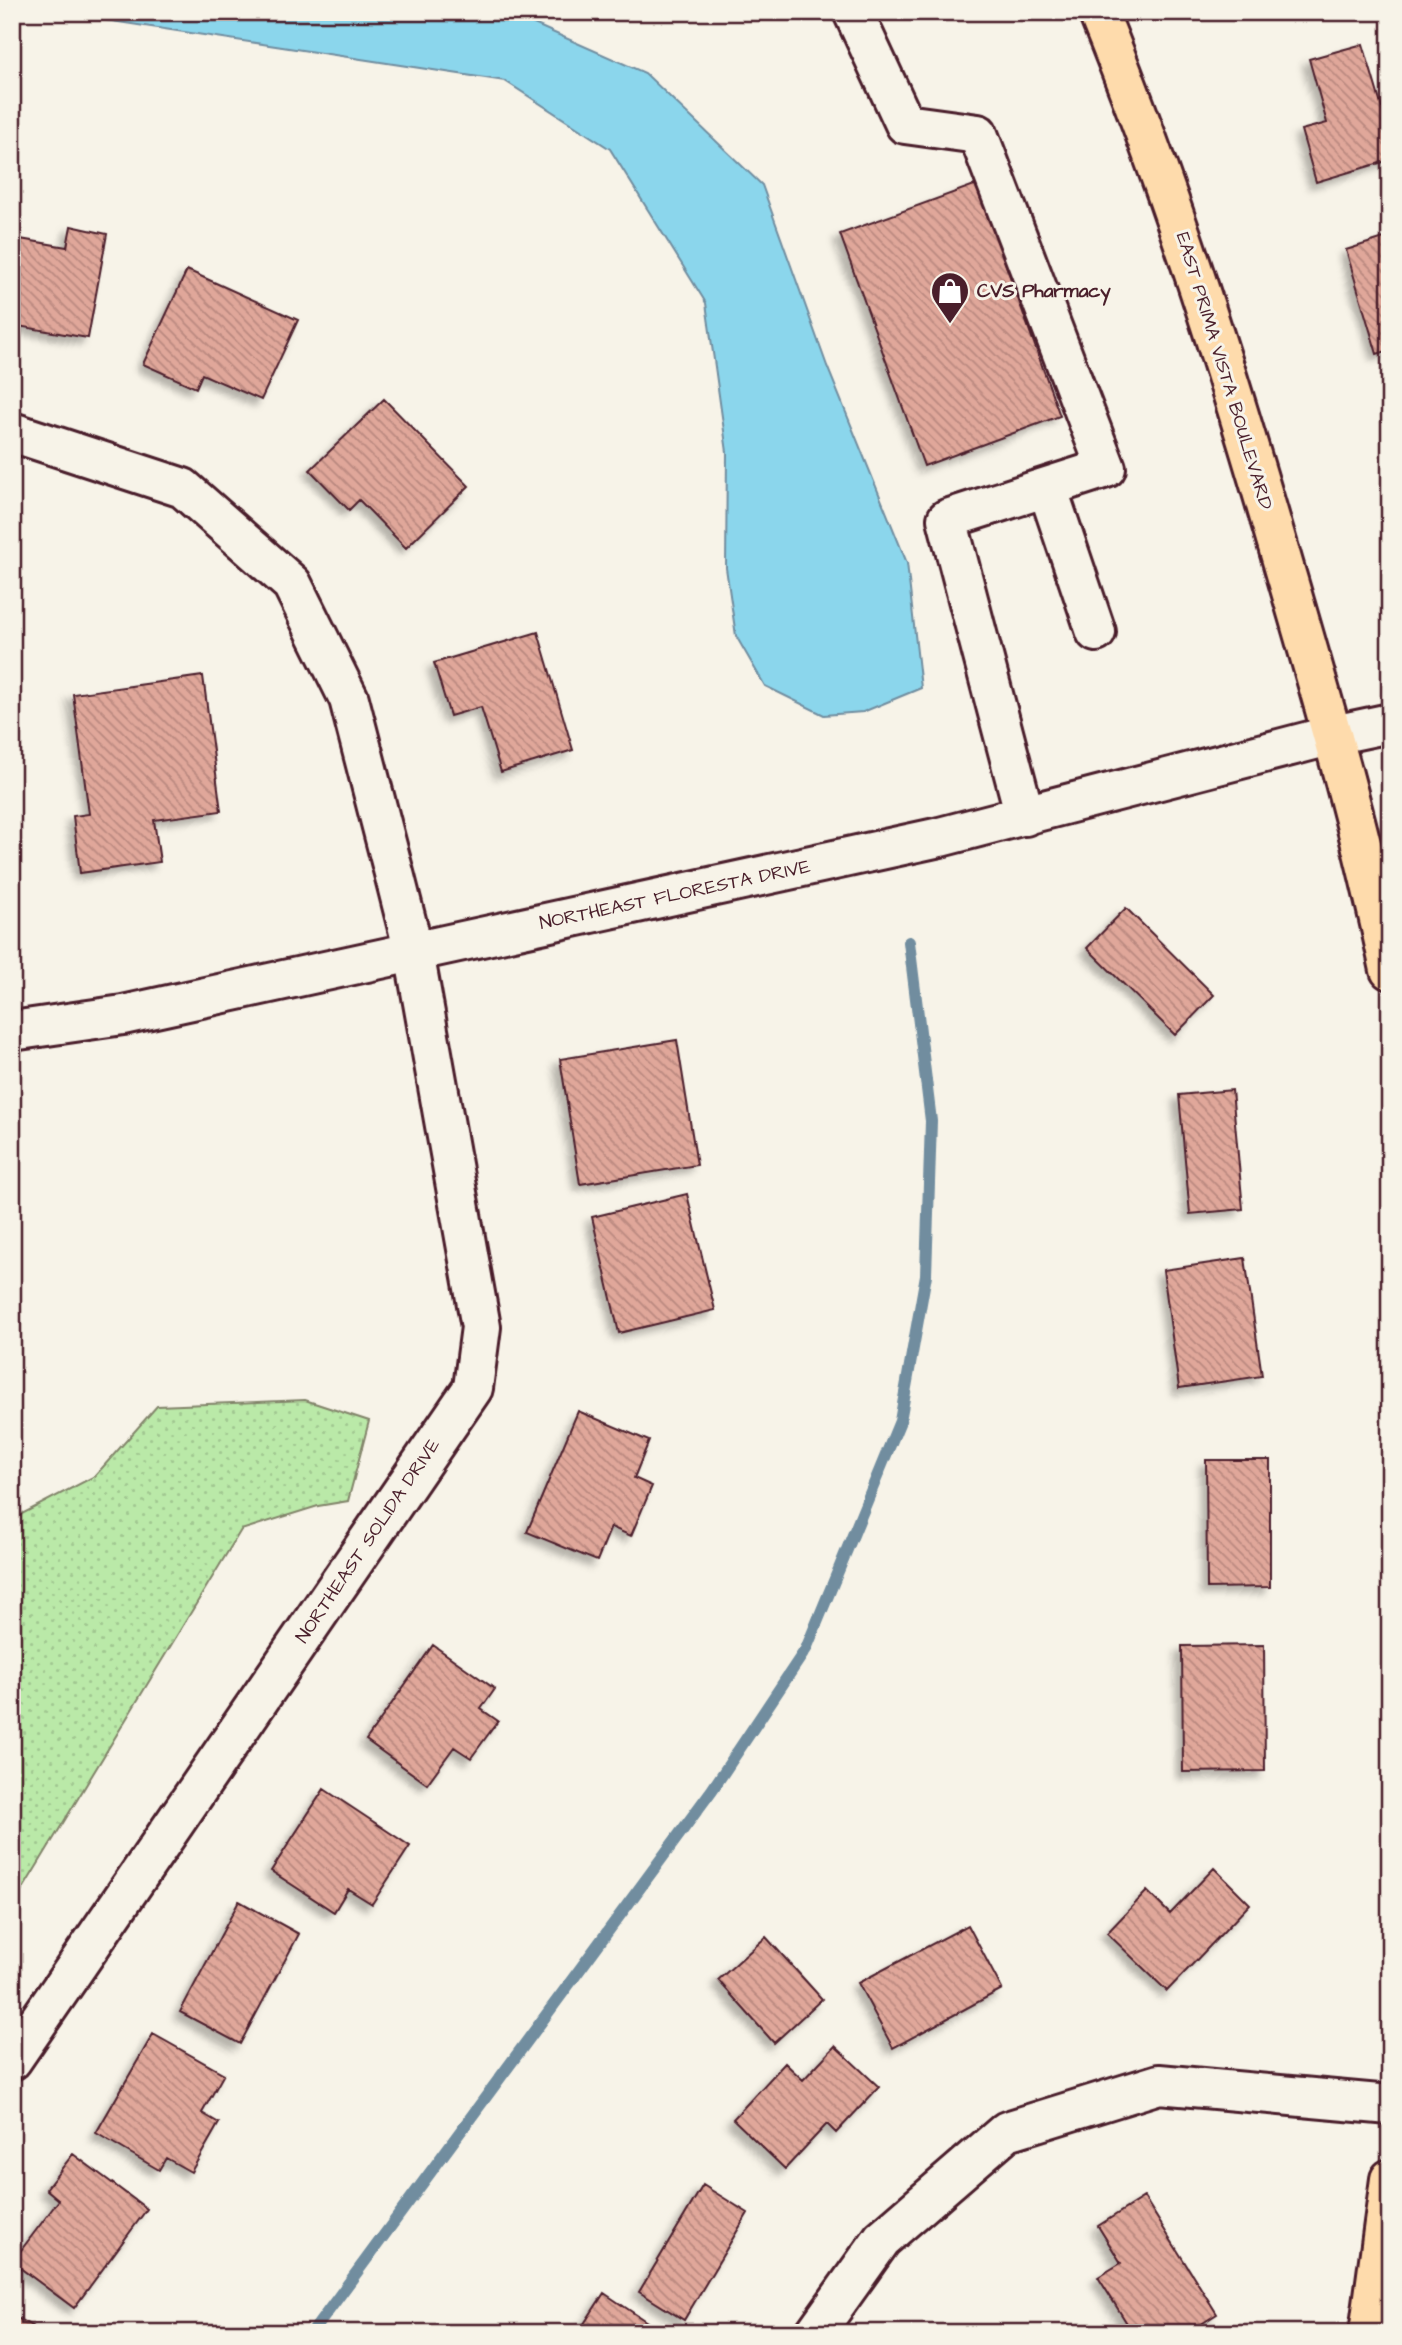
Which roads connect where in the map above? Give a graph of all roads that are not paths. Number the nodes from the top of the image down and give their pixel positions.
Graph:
1 (853, 12) edge
2 (1098, 12) edge
3 (12, 432) edge
4 (1047, 487) junction
5 (1096, 632) dead end
6 (1390, 723) edge
7 (1333, 735) junction
8 (1025, 816) junction
9 (414, 952) junction
10 (1390, 970) edge
11 (12, 1031) edge
12 (12, 2060) edge
13 (1390, 2105) edge
14 (1390, 2179) edge
15 (815, 2333) edge
16 (1369, 2333) edge

1 - 4 street
2 - 7 main road, EAST PRIMA VISTA BOULEVARD
3 - 9 street, NORTHEAST SOLIDA DRIVE
4 - 5 street
4 - 8 street
6 - 7 street, NORTHEAST FLORESTA DRIVE
7 - 8 street, NORTHEAST FLORESTA DRIVE
7 - 10 main road, EAST PRIMA VISTA BOULEVARD
8 - 9 street, NORTHEAST FLORESTA DRIVE
9 - 11 street, NORTHEAST FLORESTA DRIVE
9 - 12 street, NORTHEAST SOLIDA DRIVE
13 - 15 street
14 - 16 main road

